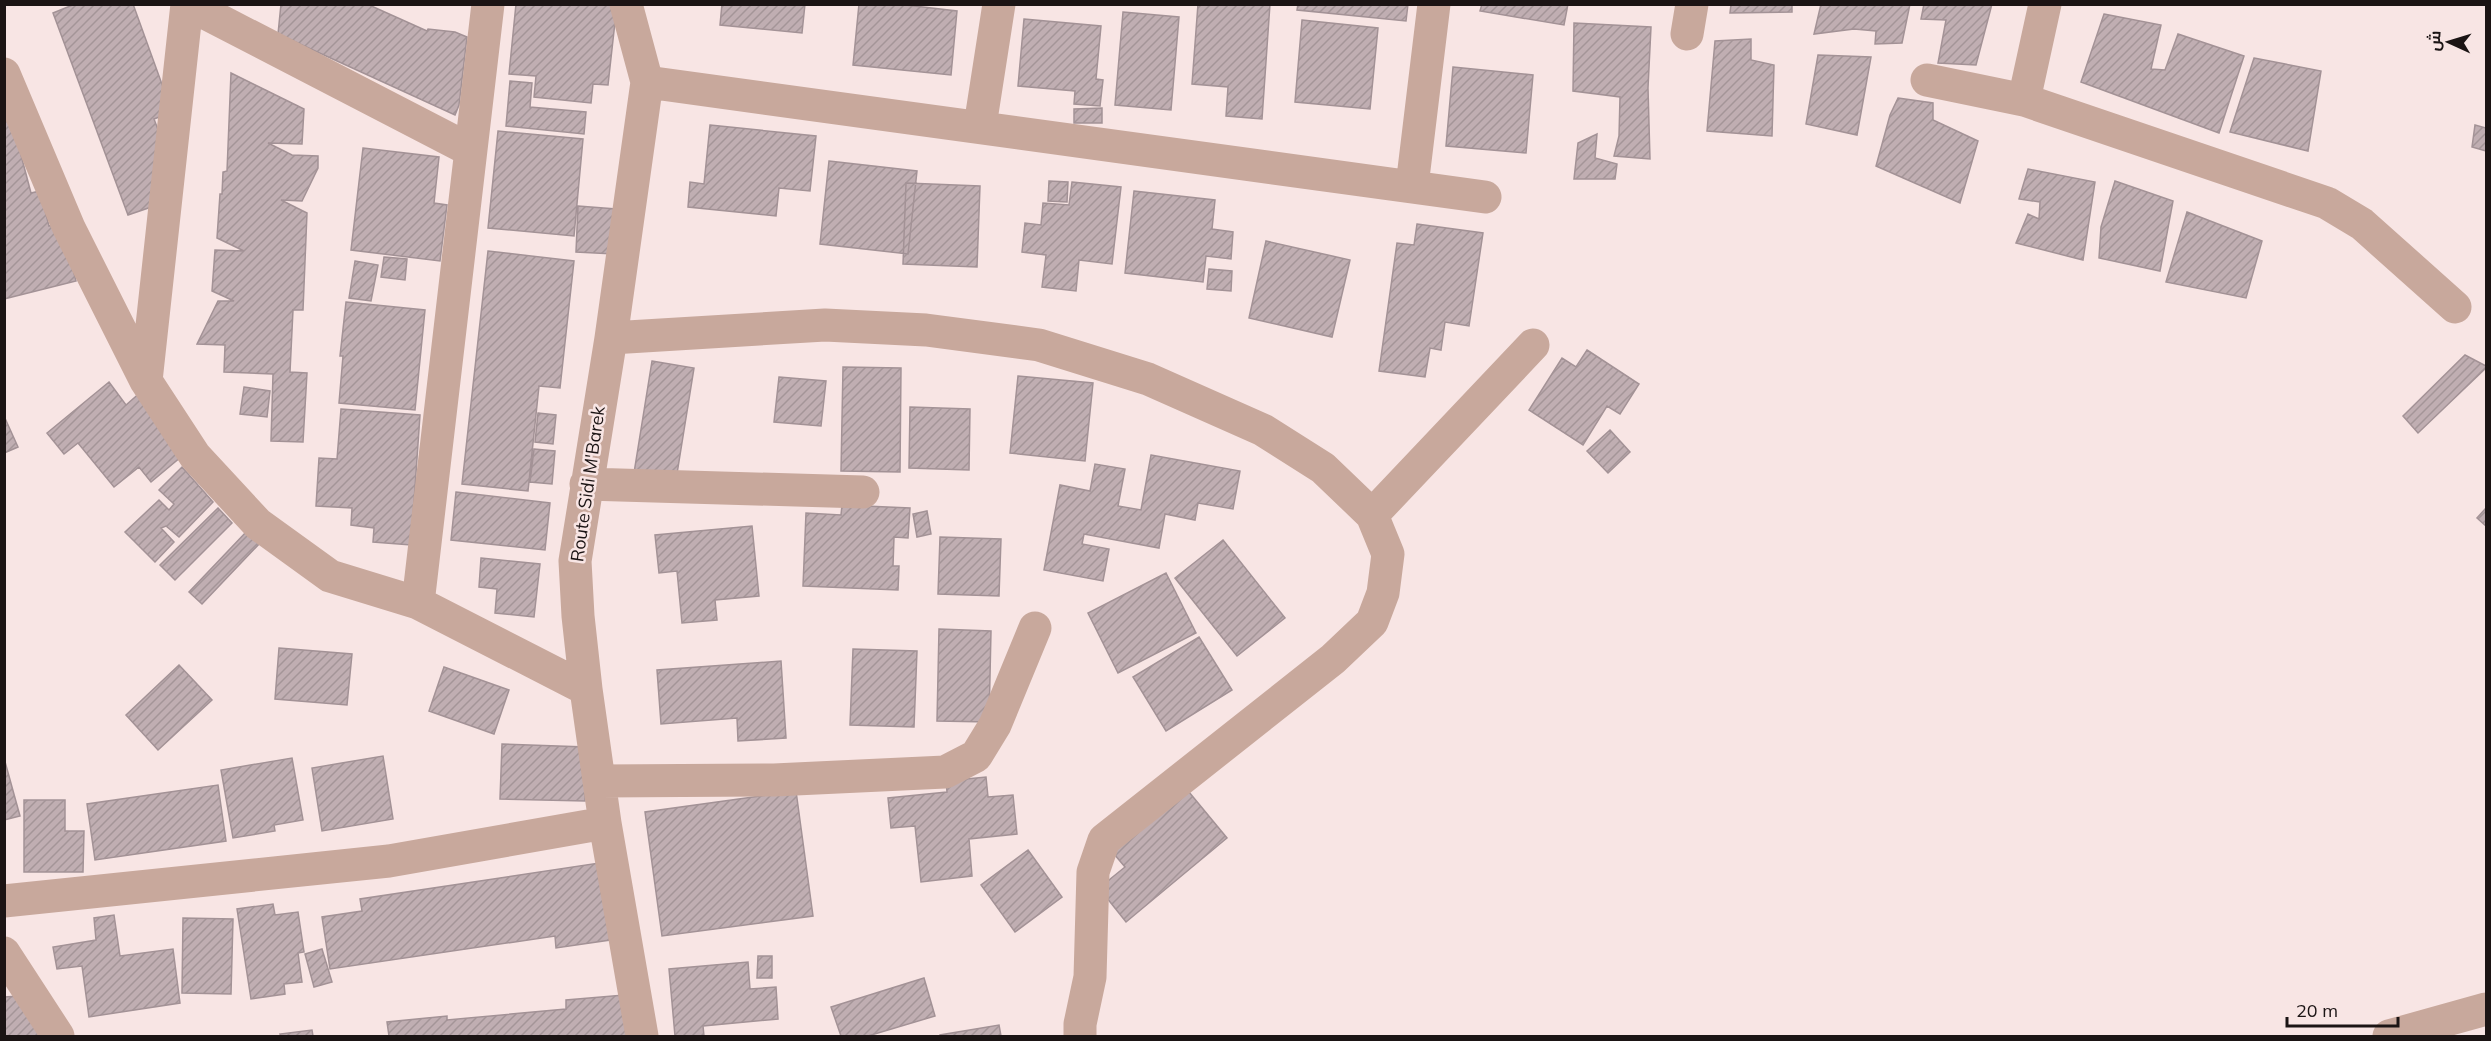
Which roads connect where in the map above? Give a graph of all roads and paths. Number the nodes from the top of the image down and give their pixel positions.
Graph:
1 (187, 4) edge
2 (488, 4) edge
3 (626, 4) edge
4 (999, 4) edge
5 (1434, 4) edge
6 (2045, 4) edge
7 (4, 74) edge
8 (1927, 80) dead end
9 (647, 82) junction
10 (2024, 100) junction
11 (980, 126) junction
12 (470, 150) junction
13 (1412, 186) junction
14 (1485, 197) dead end
15 (2455, 307) dead end
16 (611, 338) junction
17 (1533, 345) dead end
18 (146, 381) junction
19 (586, 484) junction
20 (863, 492) dead end
21 (1372, 515) junction
22 (418, 603) junction
23 (1035, 628) dead end
24 (586, 689) junction
25 (600, 781) junction
26 (605, 823) junction
27 (4, 901) edge
28 (4, 953) edge
29 (2487, 1009) edge
30 (58, 1036) edge
31 (642, 1036) edge
32 (1080, 1036) edge
33 (2389, 1036) edge

1 - 12 street
1 - 18 street
2 - 12 street
3 - 9 street, Route Sidi M'Barek
4 - 11 street
5 - 13 street
6 - 10 street
7 - 18 street
8 - 10 street
9 - 11 street
9 - 16 street, Route Sidi M'Barek
10 - 15 street
11 - 13 street
12 - 22 street
13 - 14 street
16 - 19 street, Route Sidi M'Barek
16 - 21 street
17 - 21 street
18 - 22 street
19 - 20 street
19 - 24 street, Route Sidi M'Barek
21 - 32 street
22 - 24 street
23 - 25 street
24 - 25 street, Route Sidi M'Barek
25 - 26 street, Route Sidi M'Barek
26 - 27 street
26 - 31 street, Route Sidi M'Barek
28 - 30 street
29 - 33 street

